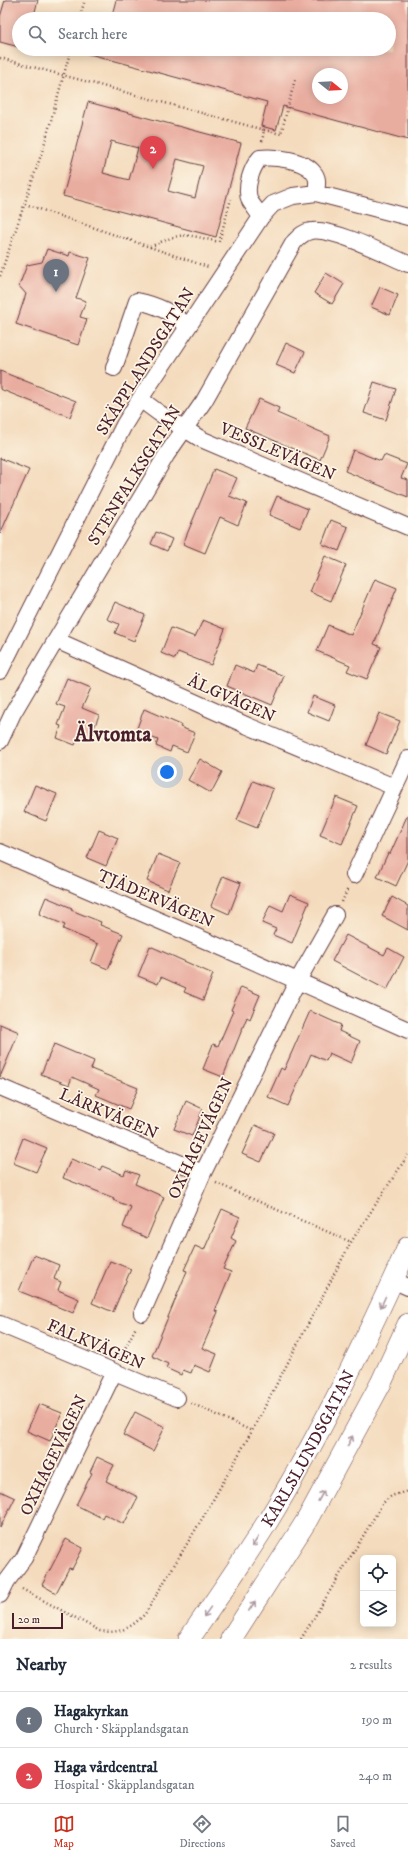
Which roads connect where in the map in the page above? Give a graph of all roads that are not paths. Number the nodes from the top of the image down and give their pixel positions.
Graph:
1 (316, 193) junction
2 (261, 217) junction
3 (408, 217) edge
4 (408, 264) edge
5 (188, 326) junction
6 (114, 368) dead end
7 (140, 399) junction
8 (184, 430) junction
9 (408, 528) edge
10 (56, 640) junction
11 (0, 671) edge
12 (0, 741) edge
13 (408, 759) edge
14 (394, 788) junction
15 (0, 852) edge
16 (354, 875) road end
17 (336, 915) road end
18 (297, 982) junction
19 (408, 1030) edge
20 (0, 1087) edge
21 (203, 1173) junction
22 (408, 1247) edge
23 (400, 1284) edge
24 (142, 1314) road end
25 (0, 1324) edge
26 (408, 1324) edge
27 (114, 1372) junction
28 (178, 1398) dead end
29 (2, 1584) edge
30 (189, 1639) edge
31 (231, 1639) edge

1 - 2 street, SKÄPPLANDSGATAN
1 - 2 street
1 - 3 street, SKÄPPLANDSGATAN
2 - 5 street, SKÄPPLANDSGATAN
4 - 8 street, STENFALKSGATAN
5 - 6 street
5 - 7 street, SKÄPPLANDSGATAN
7 - 8 street, VESSLEVÄGEN
7 - 11 street, SKÄPPLANDSGATAN
8 - 9 street, VESSLEVÄGEN
8 - 10 street, STENFALKSGATAN
10 - 12 street, STENFALKSGATAN
10 - 14 street, ÄLGVÄGEN
13 - 14 street
14 - 16 street
15 - 18 street, TJÄDERVÄGEN
17 - 18 street, OXHAGEVÄGEN
18 - 19 street
18 - 21 street, OXHAGEVÄGEN
20 - 21 street, LÄRKVÄGEN
21 - 24 street, OXHAGEVÄGEN
22 - 23 main road, KARLSLUNDSGATAN
23 -> 30 main road, KARLSLUNDSGATAN
25 - 27 street, FALKVÄGEN
31 -> 26 main road, KARLSLUNDSGATAN
27 - 28 street, FALKVÄGEN
27 - 29 street, OXHAGEVÄGEN

